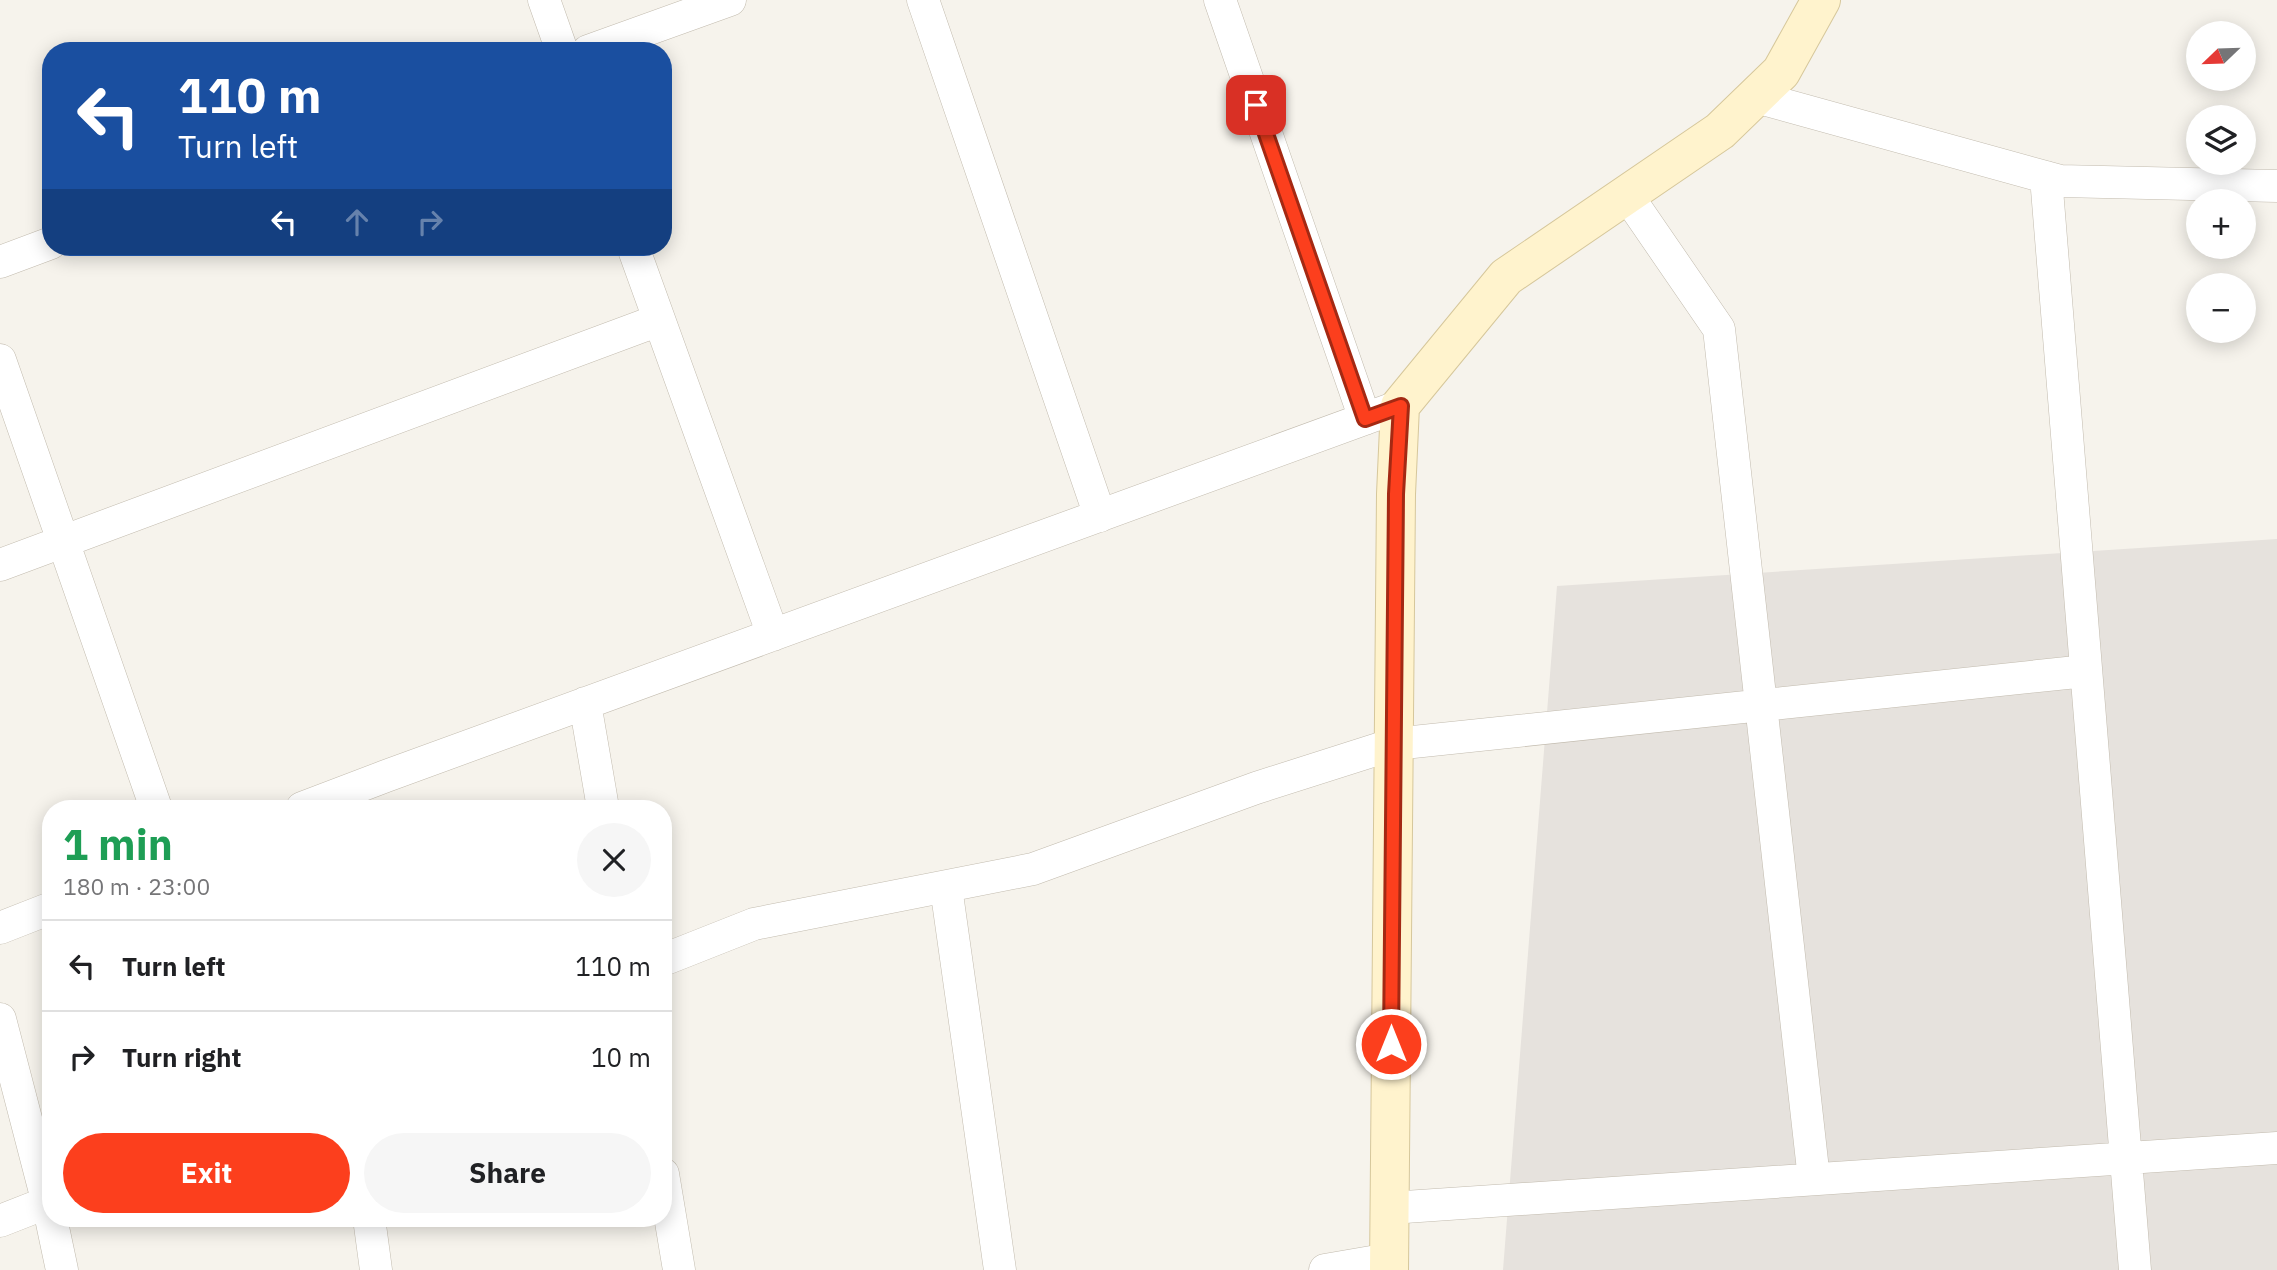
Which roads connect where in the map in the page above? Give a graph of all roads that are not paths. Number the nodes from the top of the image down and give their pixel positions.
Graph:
1 (544, 0) edge
2 (730, 0) edge
3 (923, 0) edge
4 (1220, 0) edge
5 (1821, 0) edge
6 (559, 42) edge
7 (613, 42) edge
8 (1756, 97) junction
9 (2046, 177) junction
10 (2277, 186) edge
11 (1627, 195) junction
12 (42, 246) edge
13 (636, 256) edge
14 (0, 262) edge
15 (659, 320) junction
16 (0, 360) edge
17 (1401, 406) junction
18 (1365, 419) junction
19 (1100, 516) junction
20 (63, 542) junction
21 (0, 565) edge
22 (773, 635) junction
23 (2086, 671) junction
24 (585, 703) junction
25 (1761, 705) junction
26 (1394, 744) junction
27 (153, 800) edge
28 (323, 800) edge
29 (602, 800) edge
30 (946, 887) junction
31 (42, 912) edge
32 (0, 928) edge
33 (672, 956) edge
34 (0, 1018) edge
35 (2277, 1147) edge
36 (2126, 1158) junction
37 (42, 1178) edge
38 (1814, 1179) junction
39 (1390, 1208) junction
40 (42, 1211) edge
41 (0, 1221) edge
42 (54, 1227) edge
43 (370, 1227) edge
44 (672, 1227) edge
45 (1389, 1264) edge
46 (62, 1270) edge
47 (376, 1270) edge
48 (679, 1270) edge
49 (1000, 1270) edge
50 (1325, 1270) edge
51 (2135, 1270) edge

1 - 6 street
2 - 7 street
3 - 19 street
4 - 18 street
5 - 8 main road
8 - 9 street
8 - 11 main road
9 - 10 street
9 - 23 street
11 - 17 main road
11 - 25 street
12 - 14 street
13 - 15 street
15 - 20 street
15 - 22 street
16 - 20 street
17 - 18 street
17 - 26 main road
18 - 19 street
19 - 22 street
20 - 21 street
20 - 27 street
22 - 24 street
23 - 25 street
23 - 36 street
24 - 28 street
24 - 29 street
25 - 26 street
25 - 38 street
26 - 30 street
26 - 39 main road
30 - 33 street
30 - 49 street
31 - 32 street
34 - 37 street
35 - 36 street
36 - 38 street
36 - 51 street
38 - 39 street
39 - 45 main road
40 - 41 street
42 - 46 street
43 - 47 street
44 - 48 street
45 - 50 street

